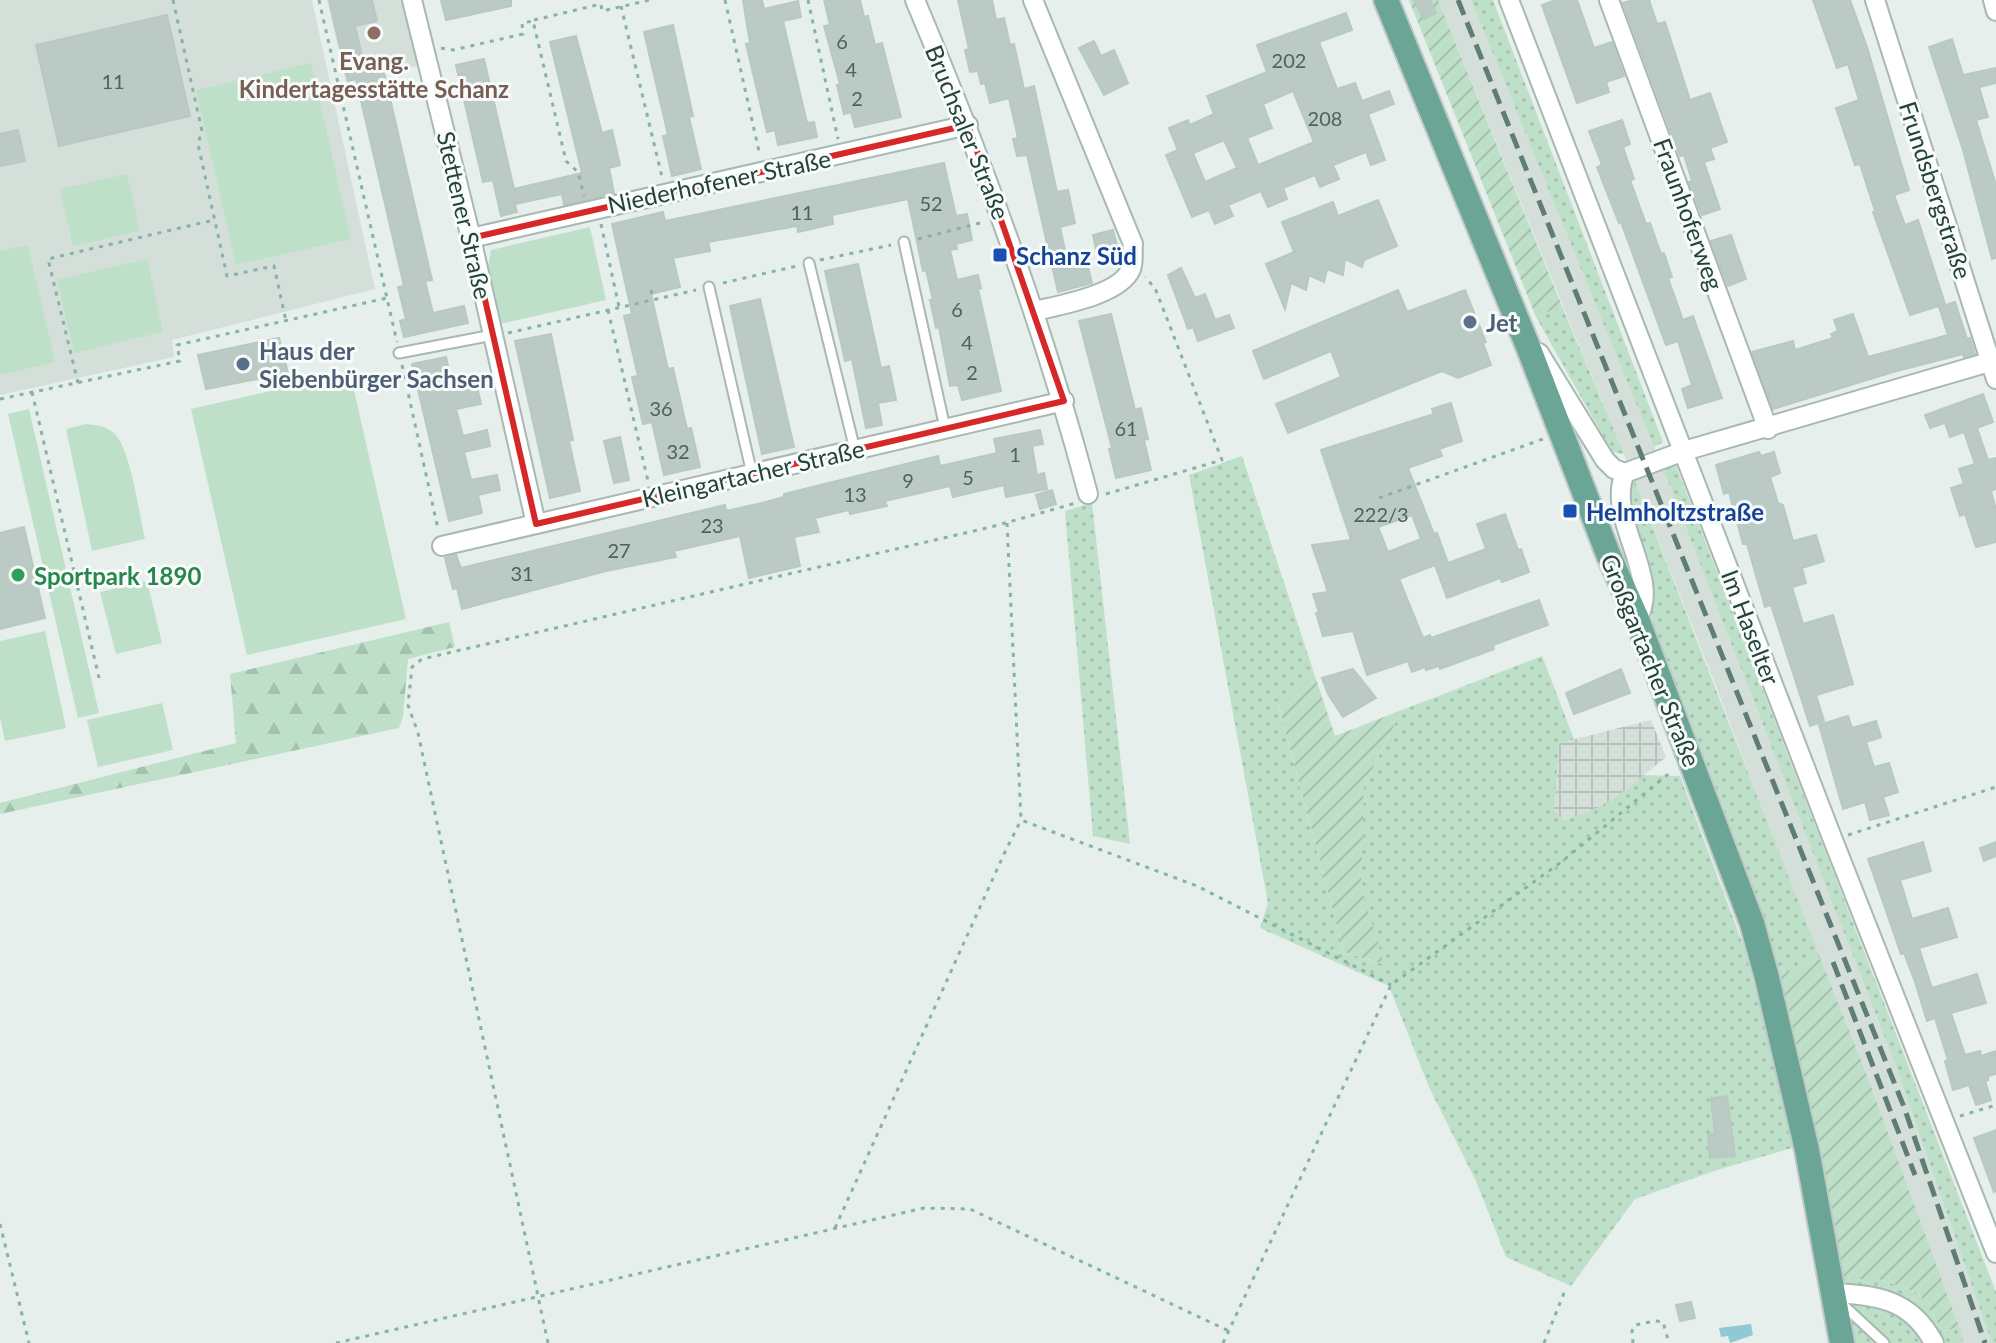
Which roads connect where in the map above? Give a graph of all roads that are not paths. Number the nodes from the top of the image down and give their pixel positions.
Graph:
1 (412, 0) edge
2 (915, 0) edge
3 (1033, 0) edge
4 (1386, 0) edge
5 (1509, 0) edge
6 (1609, 0) edge
7 (1875, 0) edge
8 (1993, 0) edge
9 (1996, 11) edge
10 (968, 125) junction
11 (471, 238) junction
12 (904, 242) road end
13 (809, 263) road end
14 (709, 287) road end
15 (1035, 311) junction
16 (493, 335) junction
17 (1529, 349) junction
18 (399, 353) road end
19 (1994, 367) edge
20 (1064, 401) junction
21 (945, 428) junction
22 (1768, 429) junction
23 (855, 450) junction
24 (1684, 451) junction
25 (1625, 473) junction
26 (752, 474) junction
27 (1088, 494) dead end
28 (536, 524) junction
29 (442, 546) road end
30 (1637, 619) junction
31 (1996, 1253) edge
32 (1831, 1293) junction
33 (1842, 1343) edge
34 (1884, 1343) edge
35 (1934, 1343) edge

1 - 11 street, Stettener Straße
2 - 10 street, Bruchsaler Straße
3 - 15 street
4 - 17 main road, Großgartacher Straße
5 - 24 street, Im Haselter
6 - 22 street, Fraunhoferweg
7 - 19 street, Frundsbergstraße
8 - 9 street
10 - 11 street, Niederhofener Straße
10 - 15 street, Bruchsaler Straße
11 - 16 street, Stettener Straße
12 - 21 lane
13 - 23 lane
14 - 26 lane
15 - 20 street, Bruchsaler Straße
16 - 18 lane
16 - 28 street, Stettener Straße
17 - 25 street
17 - 30 main road, Großgartacher Straße
19 - 22 street
20 - 21 street, Kleingartacher Straße
20 - 27 street, Bruchsaler Straße
21 - 23 street, Kleingartacher Straße
22 - 24 street
23 - 26 street, Kleingartacher Straße
24 - 25 street
24 - 31 street, Im Haselter
25 - 30 street
26 - 28 street, Kleingartacher Straße
28 - 29 street, Kleingartacher Straße
30 - 32 main road, Großgartacher Straße
32 - 33 main road, Großgartacher Straße
32 - 34 lane
32 - 35 street

